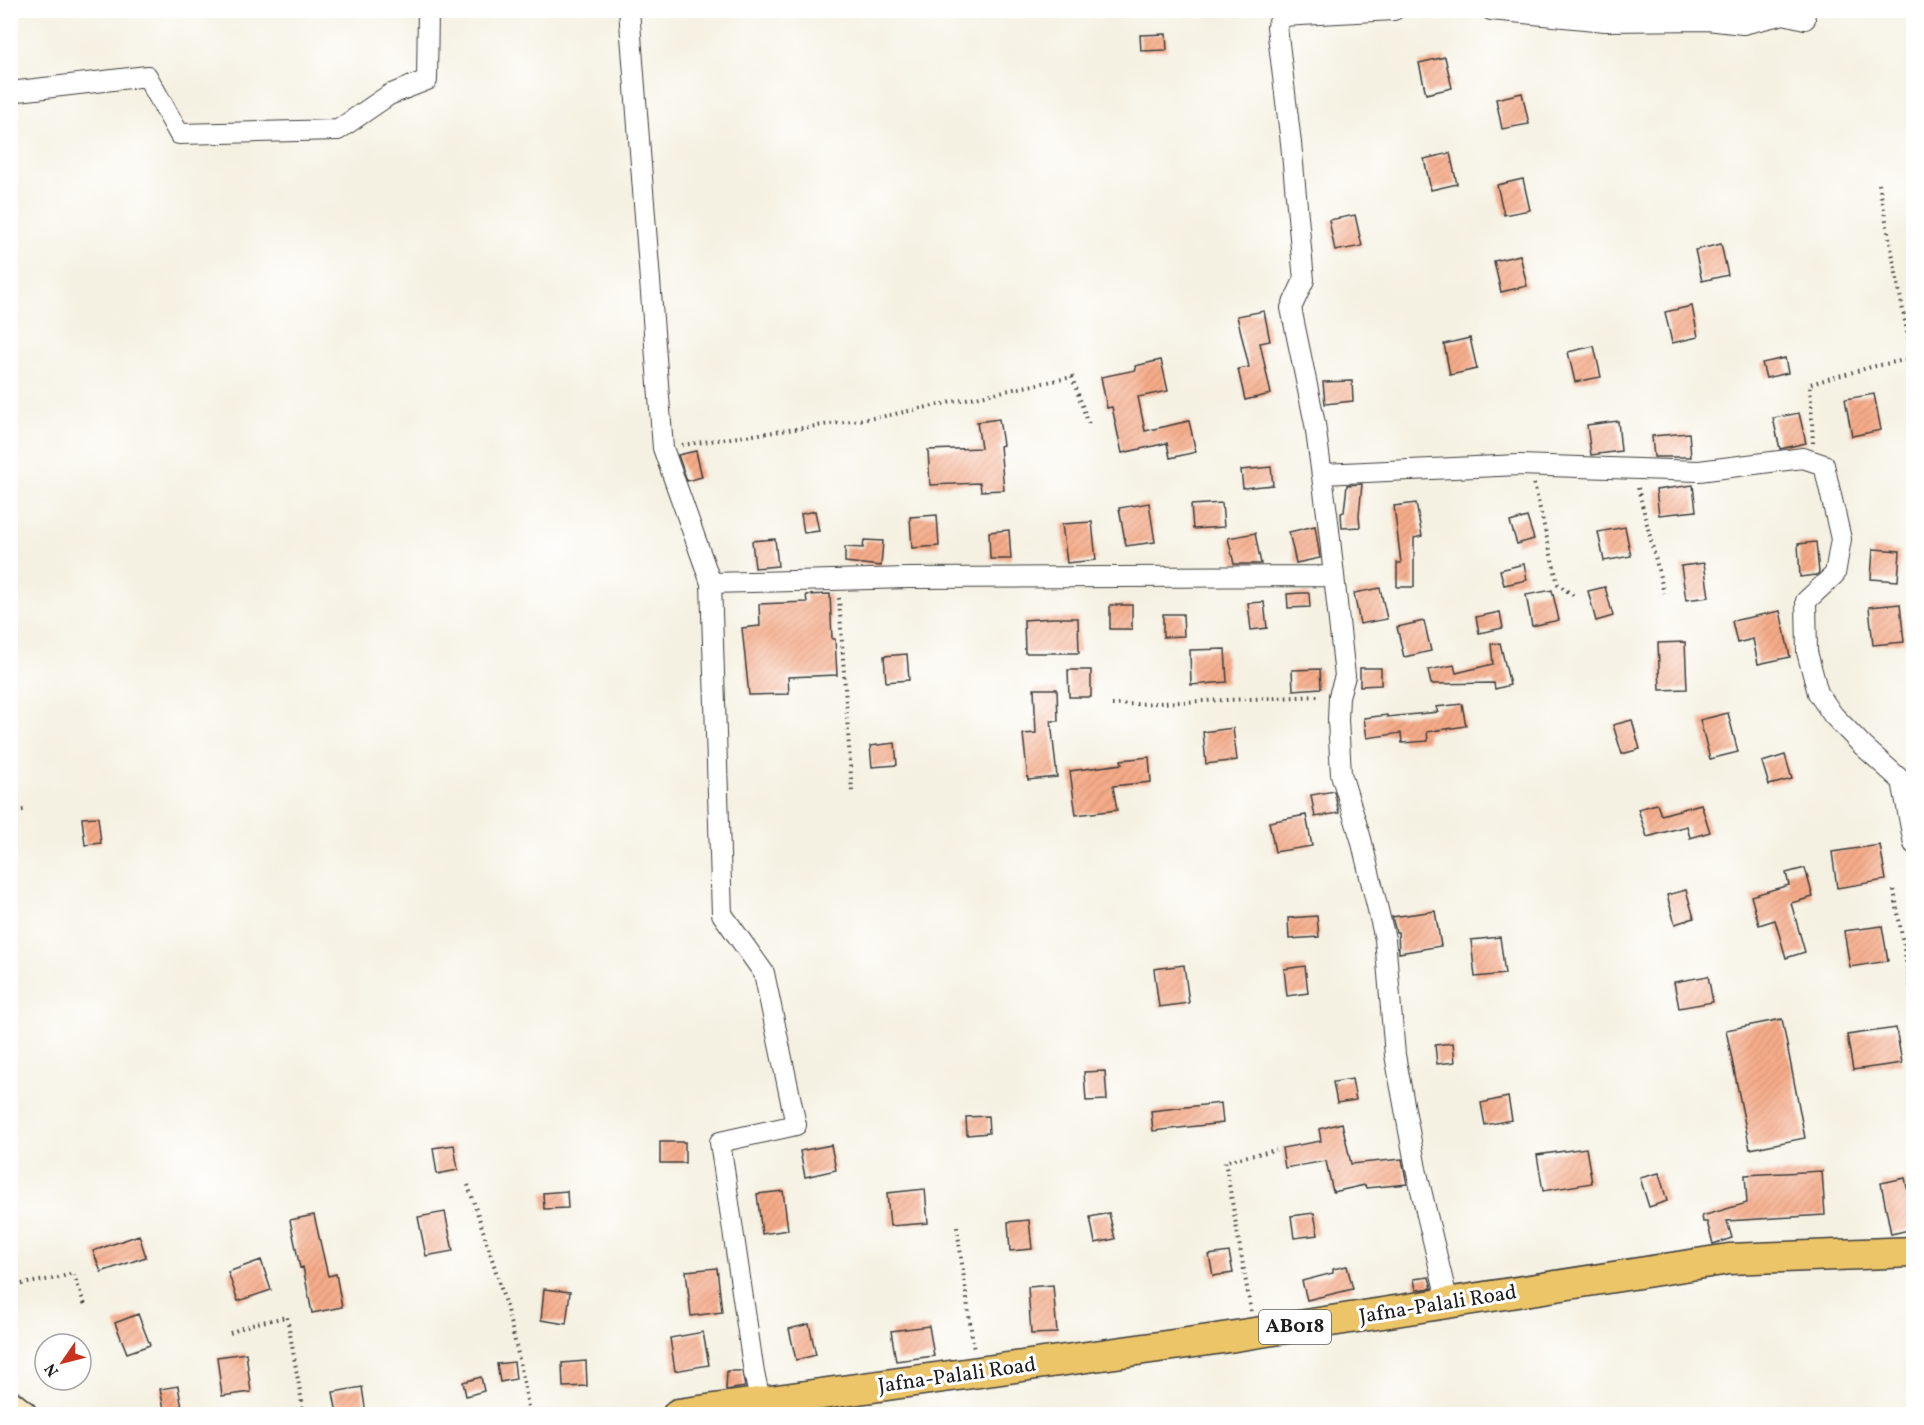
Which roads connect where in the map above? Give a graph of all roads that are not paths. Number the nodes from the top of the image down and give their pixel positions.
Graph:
1 (428, 10) edge
2 (629, 10) edge
3 (1394, 10) edge
4 (1491, 10) edge
5 (1336, 12) edge
6 (1532, 12) edge
7 (1805, 19) dead end
8 (10, 92) edge
9 (1322, 474) junction
10 (1333, 576) junction
11 (711, 583) junction
12 (1914, 844) edge
13 (1914, 1252) edge
14 (1448, 1303) junction
15 (761, 1403) junction
16 (10, 1404) edge
17 (23, 1414) edge
18 (678, 1414) edge

1 - 8 street
2 - 11 street
3 - 5 street
4 - 6 street
5 - 9 street
6 - 7 street
9 - 10 street
9 - 12 street
10 - 11 street
10 - 14 street
11 - 15 street
13 - 14 main road, Jafna-Palali Road / AB018
14 - 15 main road, Jafna-Palali Road / AB018
15 - 18 main road, Jafna-Palali Road / AB018
16 - 17 main road

